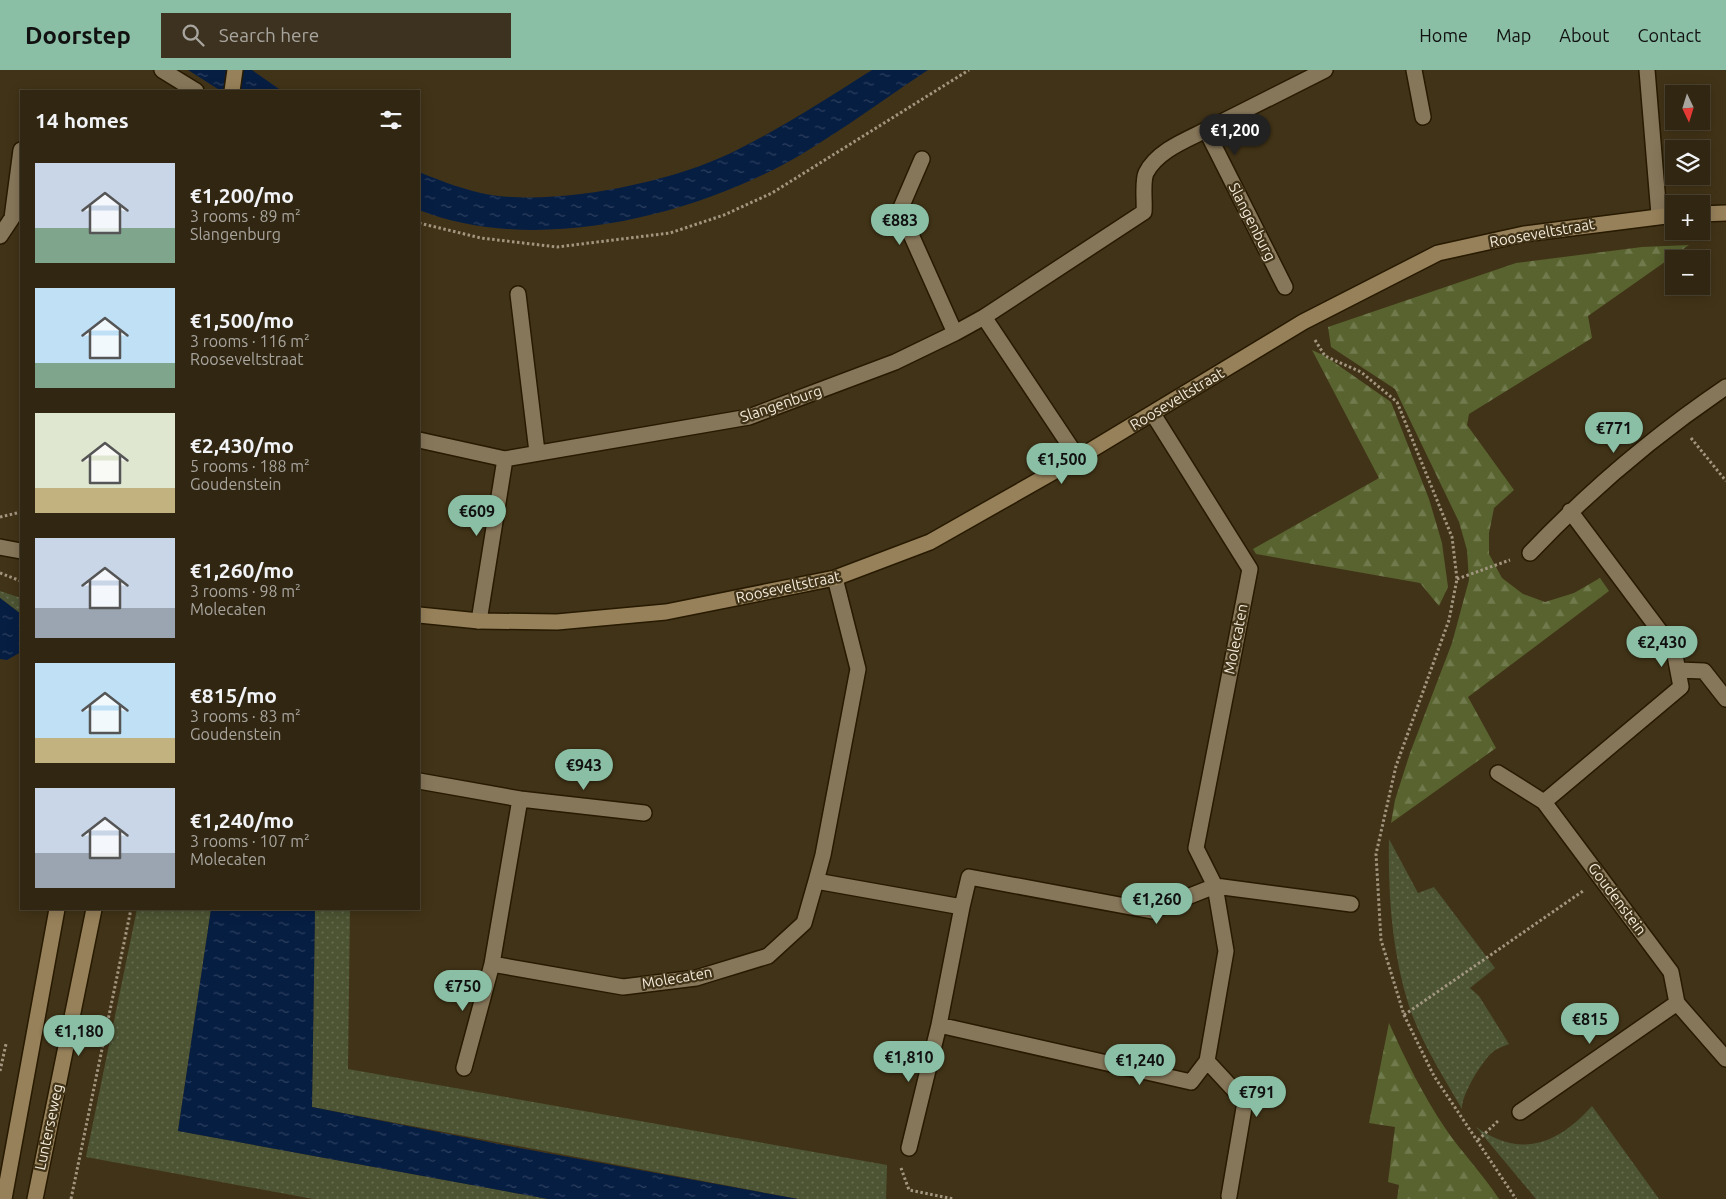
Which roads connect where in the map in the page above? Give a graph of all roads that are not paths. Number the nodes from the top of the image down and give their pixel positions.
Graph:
1 (162, 70) edge
2 (235, 70) edge
3 (1325, 70) edge
4 (1414, 70) edge
5 (1647, 70) edge
6 (194, 90) edge
7 (232, 90) edge
8 (1423, 117) dead end
9 (1206, 130) junction
10 (20, 158) edge
11 (922, 159) dead end
12 (1665, 200) edge
13 (1726, 213) edge
14 (1710, 214) edge
15 (1665, 215) edge
16 (0, 236) edge
17 (1285, 288) dead end
18 (518, 294) dead end
19 (984, 317) junction
20 (955, 333) junction
21 (1726, 387) edge
22 (1153, 414) junction
23 (420, 440) edge
24 (537, 452) junction
25 (1078, 458) junction
26 (505, 459) junction
27 (1570, 511) junction
28 (0, 547) edge
29 (20, 550) edge
30 (1530, 553) road end
31 (835, 578) junction
32 (420, 616) edge
33 (478, 620) junction
34 (1678, 670) junction
35 (1726, 699) edge
36 (1498, 773) dead end
37 (420, 781) edge
38 (520, 799) junction
39 (1544, 802) junction
40 (644, 813) dead end
41 (816, 881) junction
42 (1215, 886) junction
43 (1351, 904) dead end
44 (962, 907) junction
45 (57, 910) edge
46 (94, 910) edge
47 (492, 964) junction
48 (1678, 1003) junction
49 (938, 1025) junction
50 (1726, 1059) edge
51 (1208, 1061) junction
52 (464, 1068) dead end
53 (1520, 1112) dead end
54 (908, 1148) road end
55 (1229, 1196) dead end
56 (4, 1199) edge
57 (35, 1199) edge

1 - 6 street
2 - 7 street
3 - 9 street, Slangenburg
4 - 8 street
5 - 12 street
9 - 17 street, Slangenburg
9 - 19 street, Slangenburg
10 - 16 street
11 - 20 street
13 - 14 street
15 - 22 street, Rooseveltstraat
18 - 24 street
19 - 20 street, Slangenburg
19 - 25 street
20 - 24 street, Slangenburg
21 - 27 street
22 - 25 street, Rooseveltstraat
22 - 42 street, Molecaten
23 - 26 street, Slangenburg
24 - 26 street, Slangenburg
25 - 31 street, Rooseveltstraat
26 - 33 street
27 - 30 street
27 - 34 street
28 - 29 street
31 - 33 street, Rooseveltstraat
31 - 41 street, Molecaten
32 - 33 street, Rooseveltstraat
34 - 35 street
34 - 39 street
36 - 39 street, Goudenstein
37 - 38 street
38 - 40 street
38 - 47 street
39 - 48 street, Goudenstein
41 - 44 street
41 - 47 street, Molecaten
42 - 43 street
42 - 44 street
42 - 51 street, Molecaten
44 - 49 street
45 - 56 street, Lunterseweg
46 - 57 street, Lunterseweg
47 - 52 street
48 - 50 street, Goudenstein
48 - 53 street
49 - 51 street
49 - 54 street
51 - 55 street

